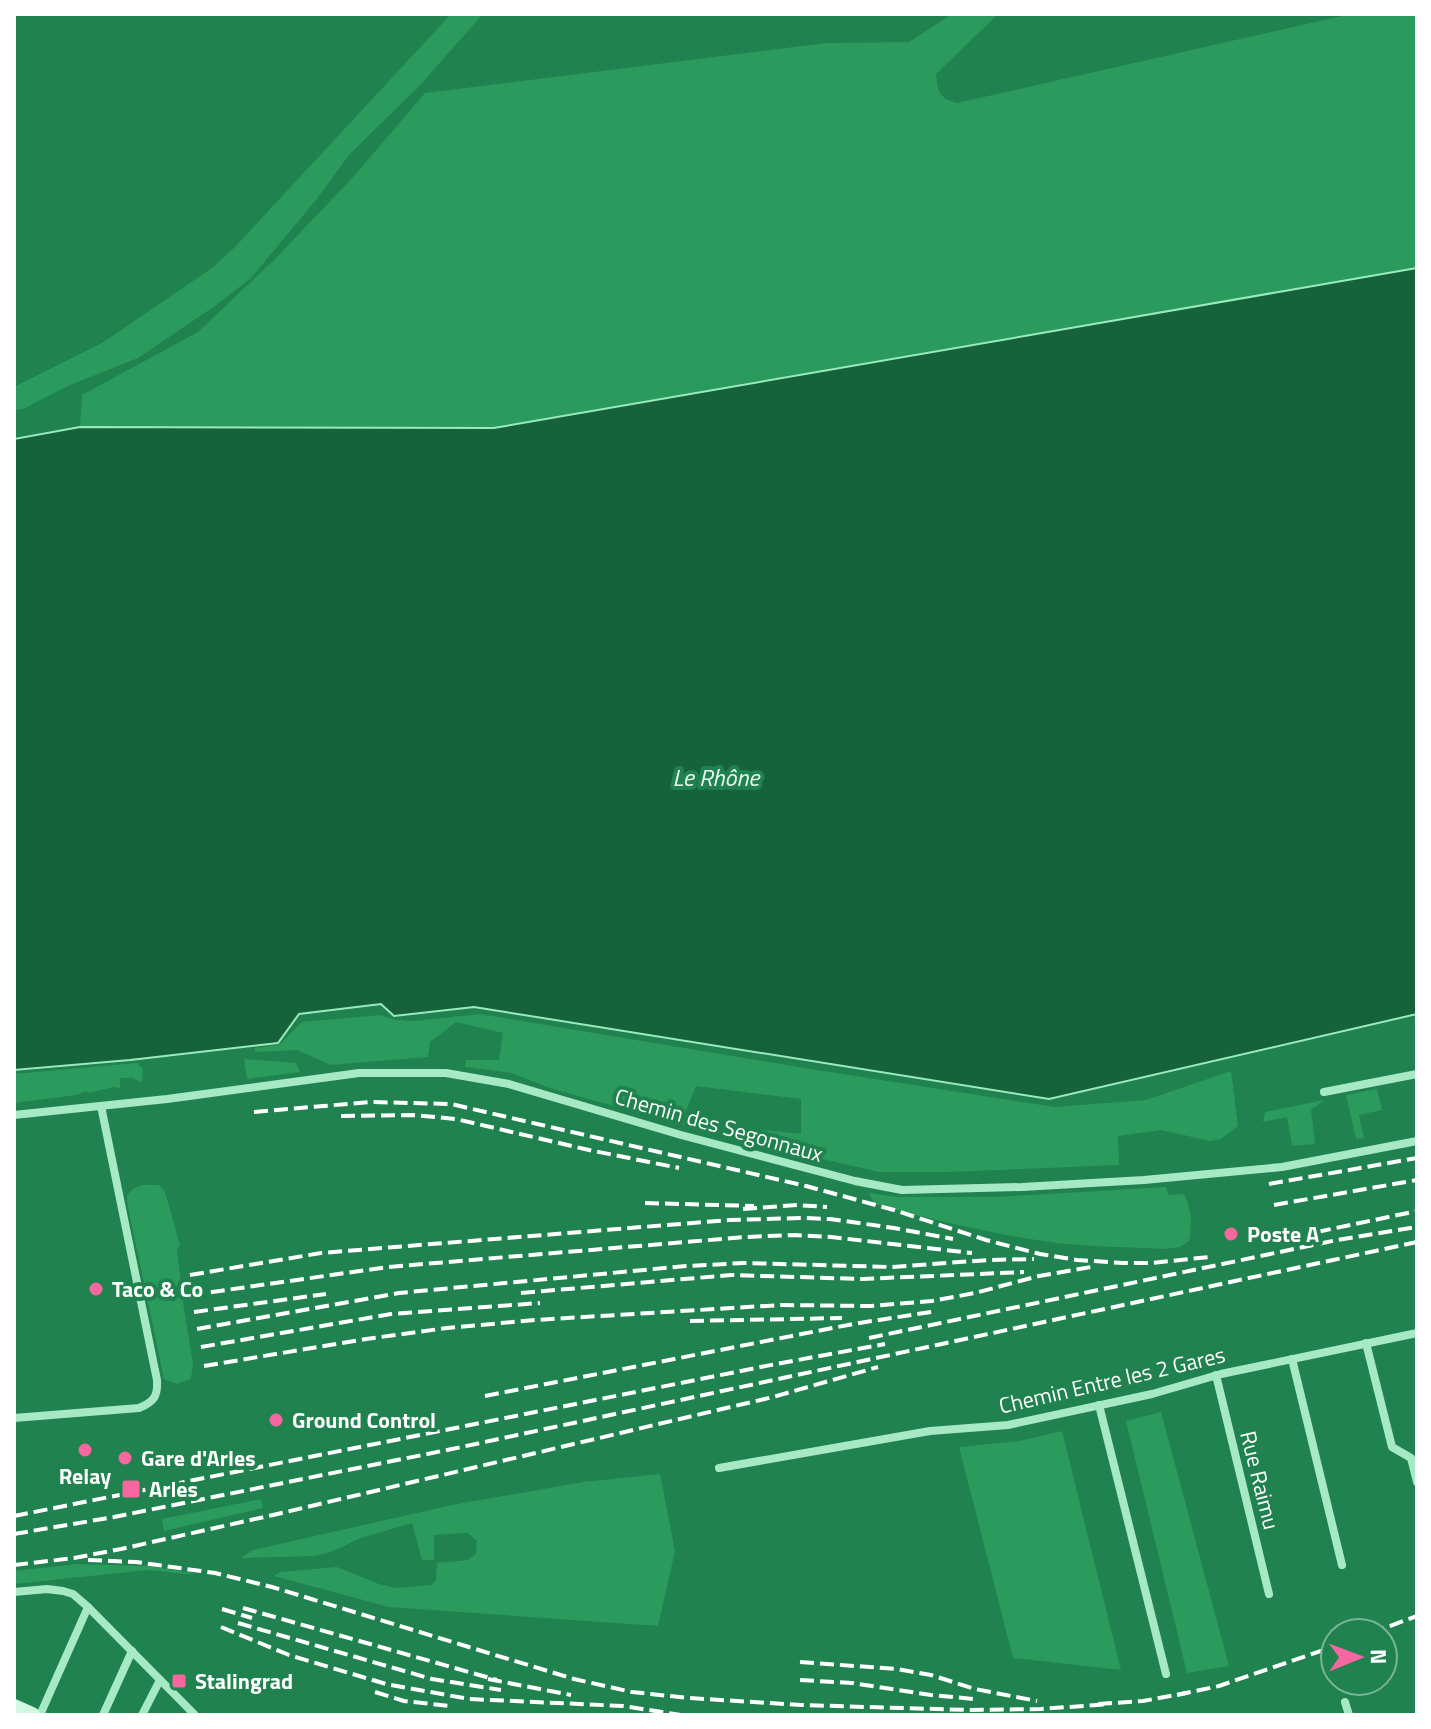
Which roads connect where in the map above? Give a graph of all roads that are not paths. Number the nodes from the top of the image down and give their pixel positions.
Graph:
1 (1417, 1074) edge
2 (1324, 1092) dead end
3 (101, 1106) junction
4 (14, 1115) edge
5 (1417, 1141) edge
6 (1417, 1333) edge
7 (1366, 1343) junction
8 (1292, 1359) junction
9 (1216, 1375) junction
10 (1099, 1405) junction
11 (14, 1418) edge
12 (719, 1468) dead end
13 (1417, 1482) edge
14 (1342, 1565) dead end
15 (14, 1592) edge
16 (1269, 1594) dead end
17 (88, 1607) junction
18 (132, 1651) junction
19 (1166, 1674) dead end
20 (160, 1680) junction
21 (1345, 1702) dead end
22 (14, 1707) edge
23 (32, 1715) edge
24 (40, 1715) edge
25 (103, 1715) edge
26 (142, 1715) edge
27 (195, 1715) edge
28 (1349, 1715) edge

1 - 2 street
3 - 4 street, Chemin des Segonnaux
3 - 5 street, Chemin des Segonnaux
3 - 11 street
6 - 7 street, Chemin Entre les 2 Gares
7 - 8 street, Chemin Entre les 2 Gares
7 - 13 street
8 - 9 street, Chemin Entre les 2 Gares
8 - 14 street
9 - 10 street, Chemin Entre les 2 Gares
9 - 16 street, Rue Raimu
10 - 12 street, Chemin Entre les 2 Gares
10 - 19 street
15 - 17 street
17 - 18 street
17 - 24 street
18 - 20 street
18 - 25 street
20 - 26 street
20 - 27 street
21 - 28 street
22 - 23 main road

